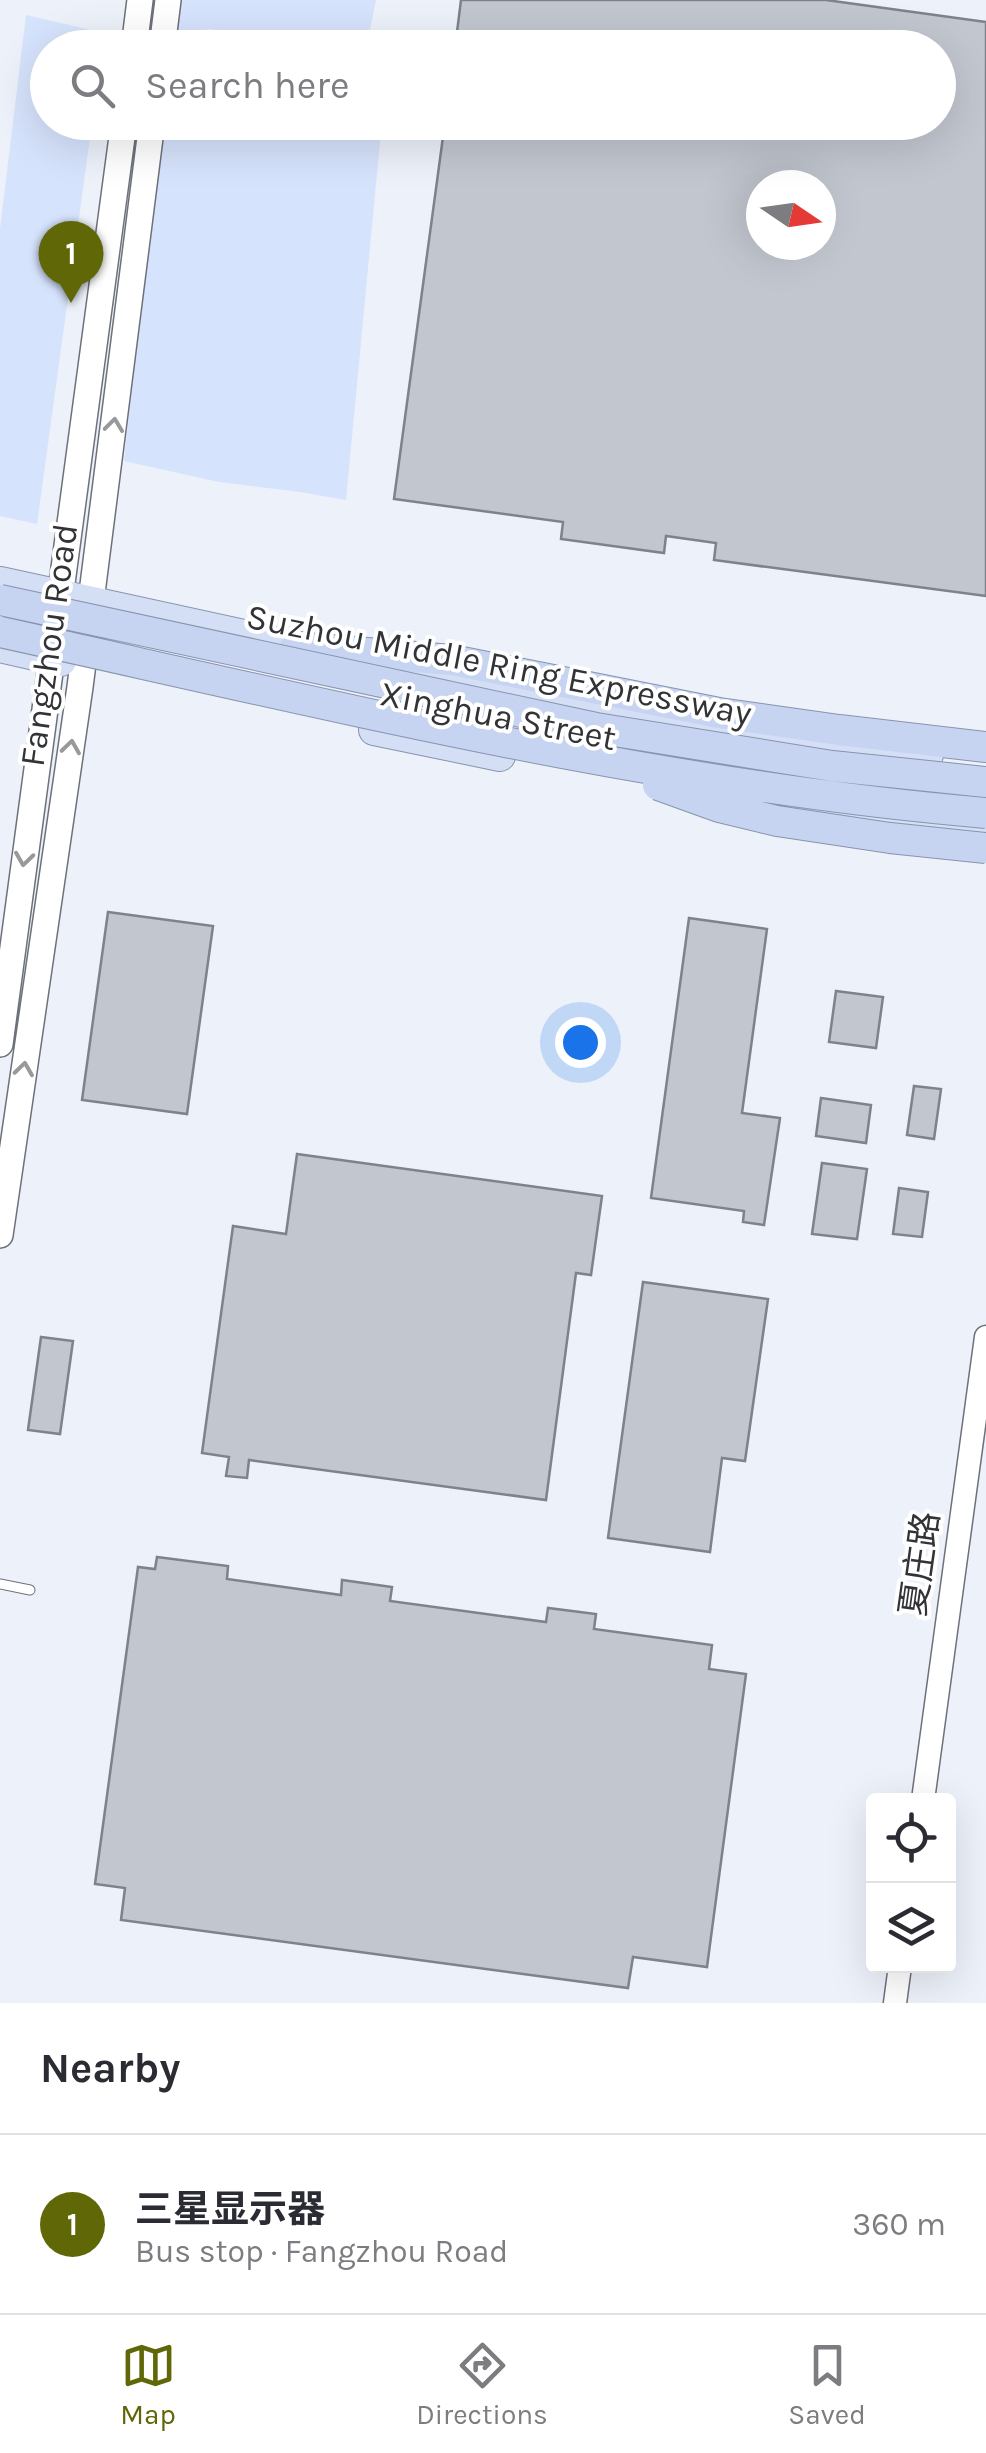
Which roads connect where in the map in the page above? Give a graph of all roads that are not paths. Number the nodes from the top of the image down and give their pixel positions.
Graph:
1 (140, 0) edge
2 (168, 0) edge
3 (136, 30) edge
4 (164, 30) edge
5 (122, 140) edge
6 (150, 140) edge
7 (0, 582) edge
8 (60, 595) junction
9 (0, 600) edge
10 (92, 602) junction
11 (0, 632) edge
12 (295, 647) junction
13 (0, 648) edge
14 (51, 658) junction
15 (83, 666) junction
16 (986, 746) edge
17 (590, 759) junction
18 (986, 760) edge
19 (986, 782) edge
20 (986, 813) edge
21 (986, 828) edge
22 (986, 848) edge
23 (0, 1044) edge
24 (0, 1234) edge
25 (986, 1337) edge
26 (0, 1584) edge
27 (30, 1590) dead end
28 (923, 1793) edge
29 (899, 1973) edge
30 (895, 2003) edge

1 - 3 main road
2 - 4 main road
5 - 8 main road, Fangzhou Road
10 -> 6 main road, Fangzhou Road
7 - 8 main road, Xinghua Street
8 - 10 main road, Xinghua Street
8 - 14 main road, Fangzhou Road
9 - 19 highway, Suzhou Middle Ring Expressway, bridge
10 - 12 main road, Xinghua Street
10 - 15 main road, Fangzhou Road
11 - 17 highway, Suzhou Middle Ring Expressway, bridge
12 - 16 highway
12 - 18 main road, Xinghua Street
13 - 14 main road, Xinghua Street
14 - 15 main road, Xinghua Street
14 -> 23 main road, Fangzhou Road
15 - 21 main road, Xinghua Street
24 -> 15 main road, Fangzhou Road
17 - 20 highway, Suzhou Middle Ring Expressway, bridge
17 - 22 highway, bridge
25 - 28 street, 夏庄路
26 - 27 lane
29 - 30 street

